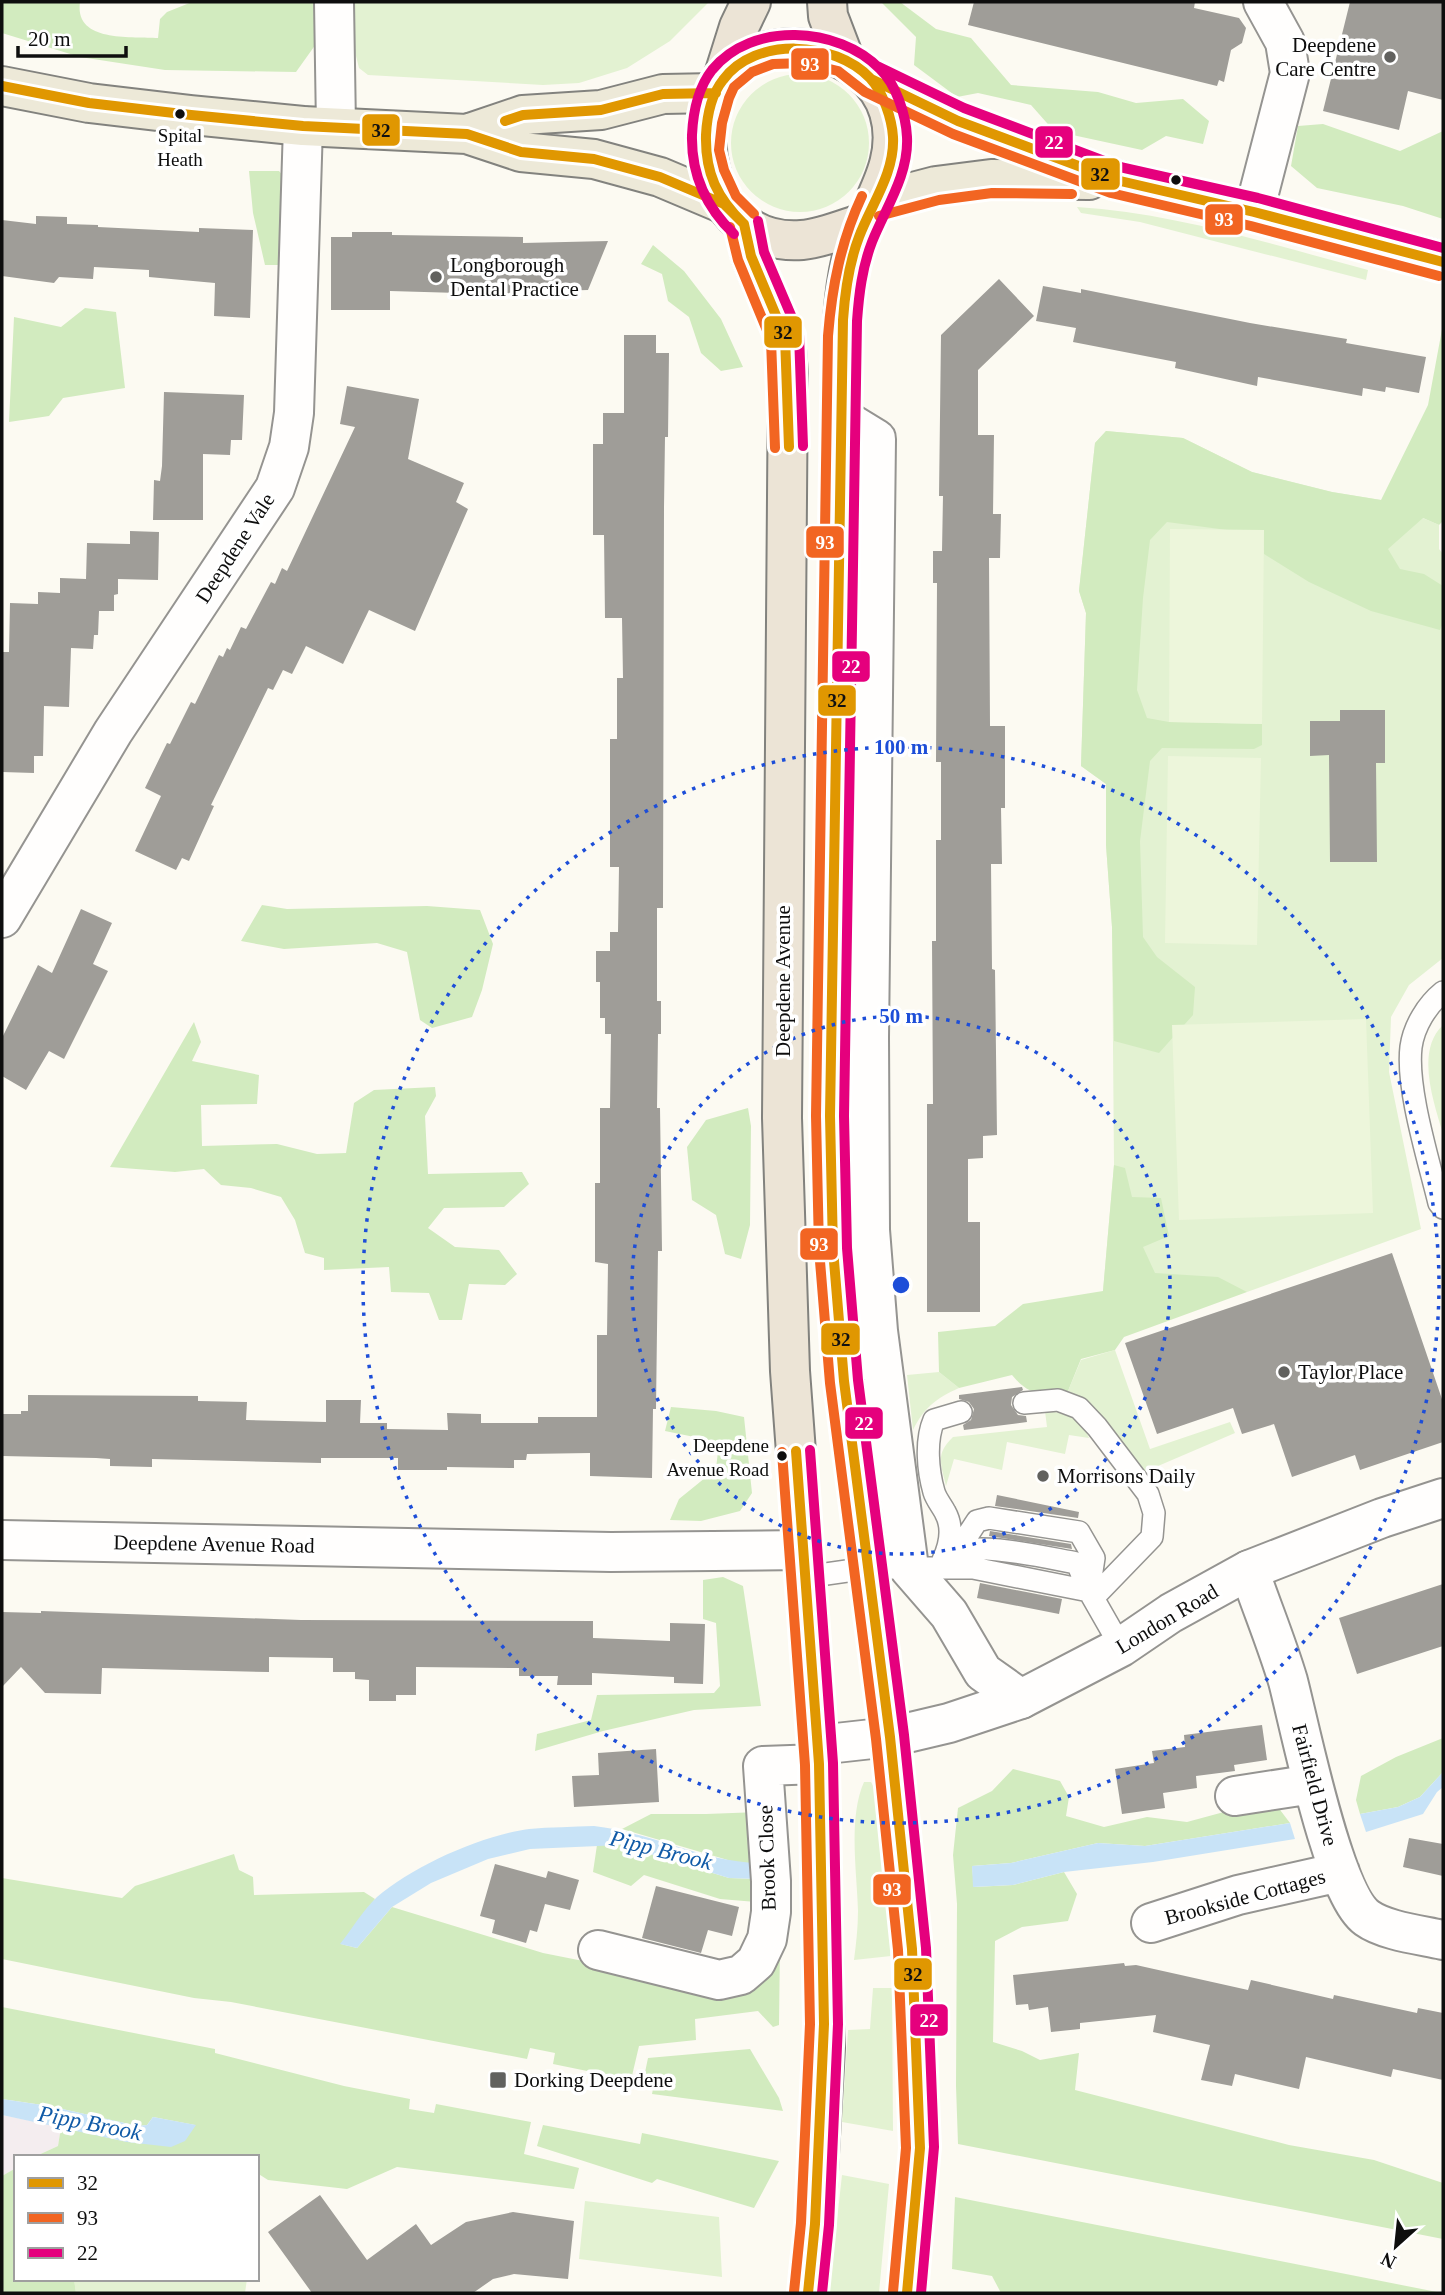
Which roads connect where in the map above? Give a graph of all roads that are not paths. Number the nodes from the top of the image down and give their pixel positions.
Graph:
1 (334, 2) edge
2 (751, 2) edge
3 (827, 2) edge
4 (1263, 2) edge
5 (858, 69) junction
6 (719, 85) junction
7 (2, 86) edge
8 (320, 126) junction
9 (467, 134) junction
10 (1116, 180) junction
11 (1254, 212) junction
12 (869, 213) junction
13 (734, 214) junction
14 (1443, 262) edge
15 (840, 417) junction
16 (2, 918) edge
17 (1443, 992) edge
18 (1443, 1208) edge
19 (1024, 1403) dead end
20 (961, 1412) dead end
21 (1443, 1498) edge
22 (2, 1540) edge
23 (958, 1550) junction
24 (804, 1564) junction
25 (868, 1568) junction
26 (924, 1568) junction
27 (1249, 1570) junction
28 (1091, 1595) junction
29 (1121, 1647) junction
30 (1021, 1699) junction
31 (890, 1737) junction
32 (819, 1755) junction
33 (1313, 1784) junction
34 (1236, 1796) dead end
35 (1340, 1872) junction
36 (1151, 1923) dead end
37 (1443, 1940) edge
38 (598, 1950) dead end
39 (808, 2293) edge
40 (907, 2293) edge

1 - 8 street
2 - 6 highway
3 - 5 highway
4 - 11 street
5 - 6 highway
5 - 10 main road
5 - 12 highway
6 - 9 main road
6 - 13 highway
7 - 8 main road
8 - 9 main road
8 - 16 street, Deepdene Vale
9 - 13 main road
10 - 11 main road
10 - 12 main road
11 - 14 main road
12 - 13 highway
12 - 15 highway
13 - 24 highway, Deepdene Avenue
15 - 25 highway
15 - 26 street
17 - 18 lane
19 - 28 lane
20 - 26 lane
21 - 27 street, London Road
22 - 24 street, Deepdene Avenue Road
23 - 26 lane
23 - 28 lane
23 - 28 lane
24 - 25 lane
24 - 32 highway, Deepdene Avenue
25 - 26 lane
25 - 31 highway
26 - 28 lane
26 - 30 street
27 - 29 street, London Road
27 - 33 street, Fairfield Drive
28 - 29 lane
29 - 30 street, London Road
30 - 31 street, London Road
31 - 32 street, London Road
31 - 40 highway
32 - 38 street, Brook Close
32 - 39 highway
33 - 34 street
33 - 35 street, Fairfield Drive
35 - 36 street, Brookside Cottages
35 - 37 street, Fairfield Drive

